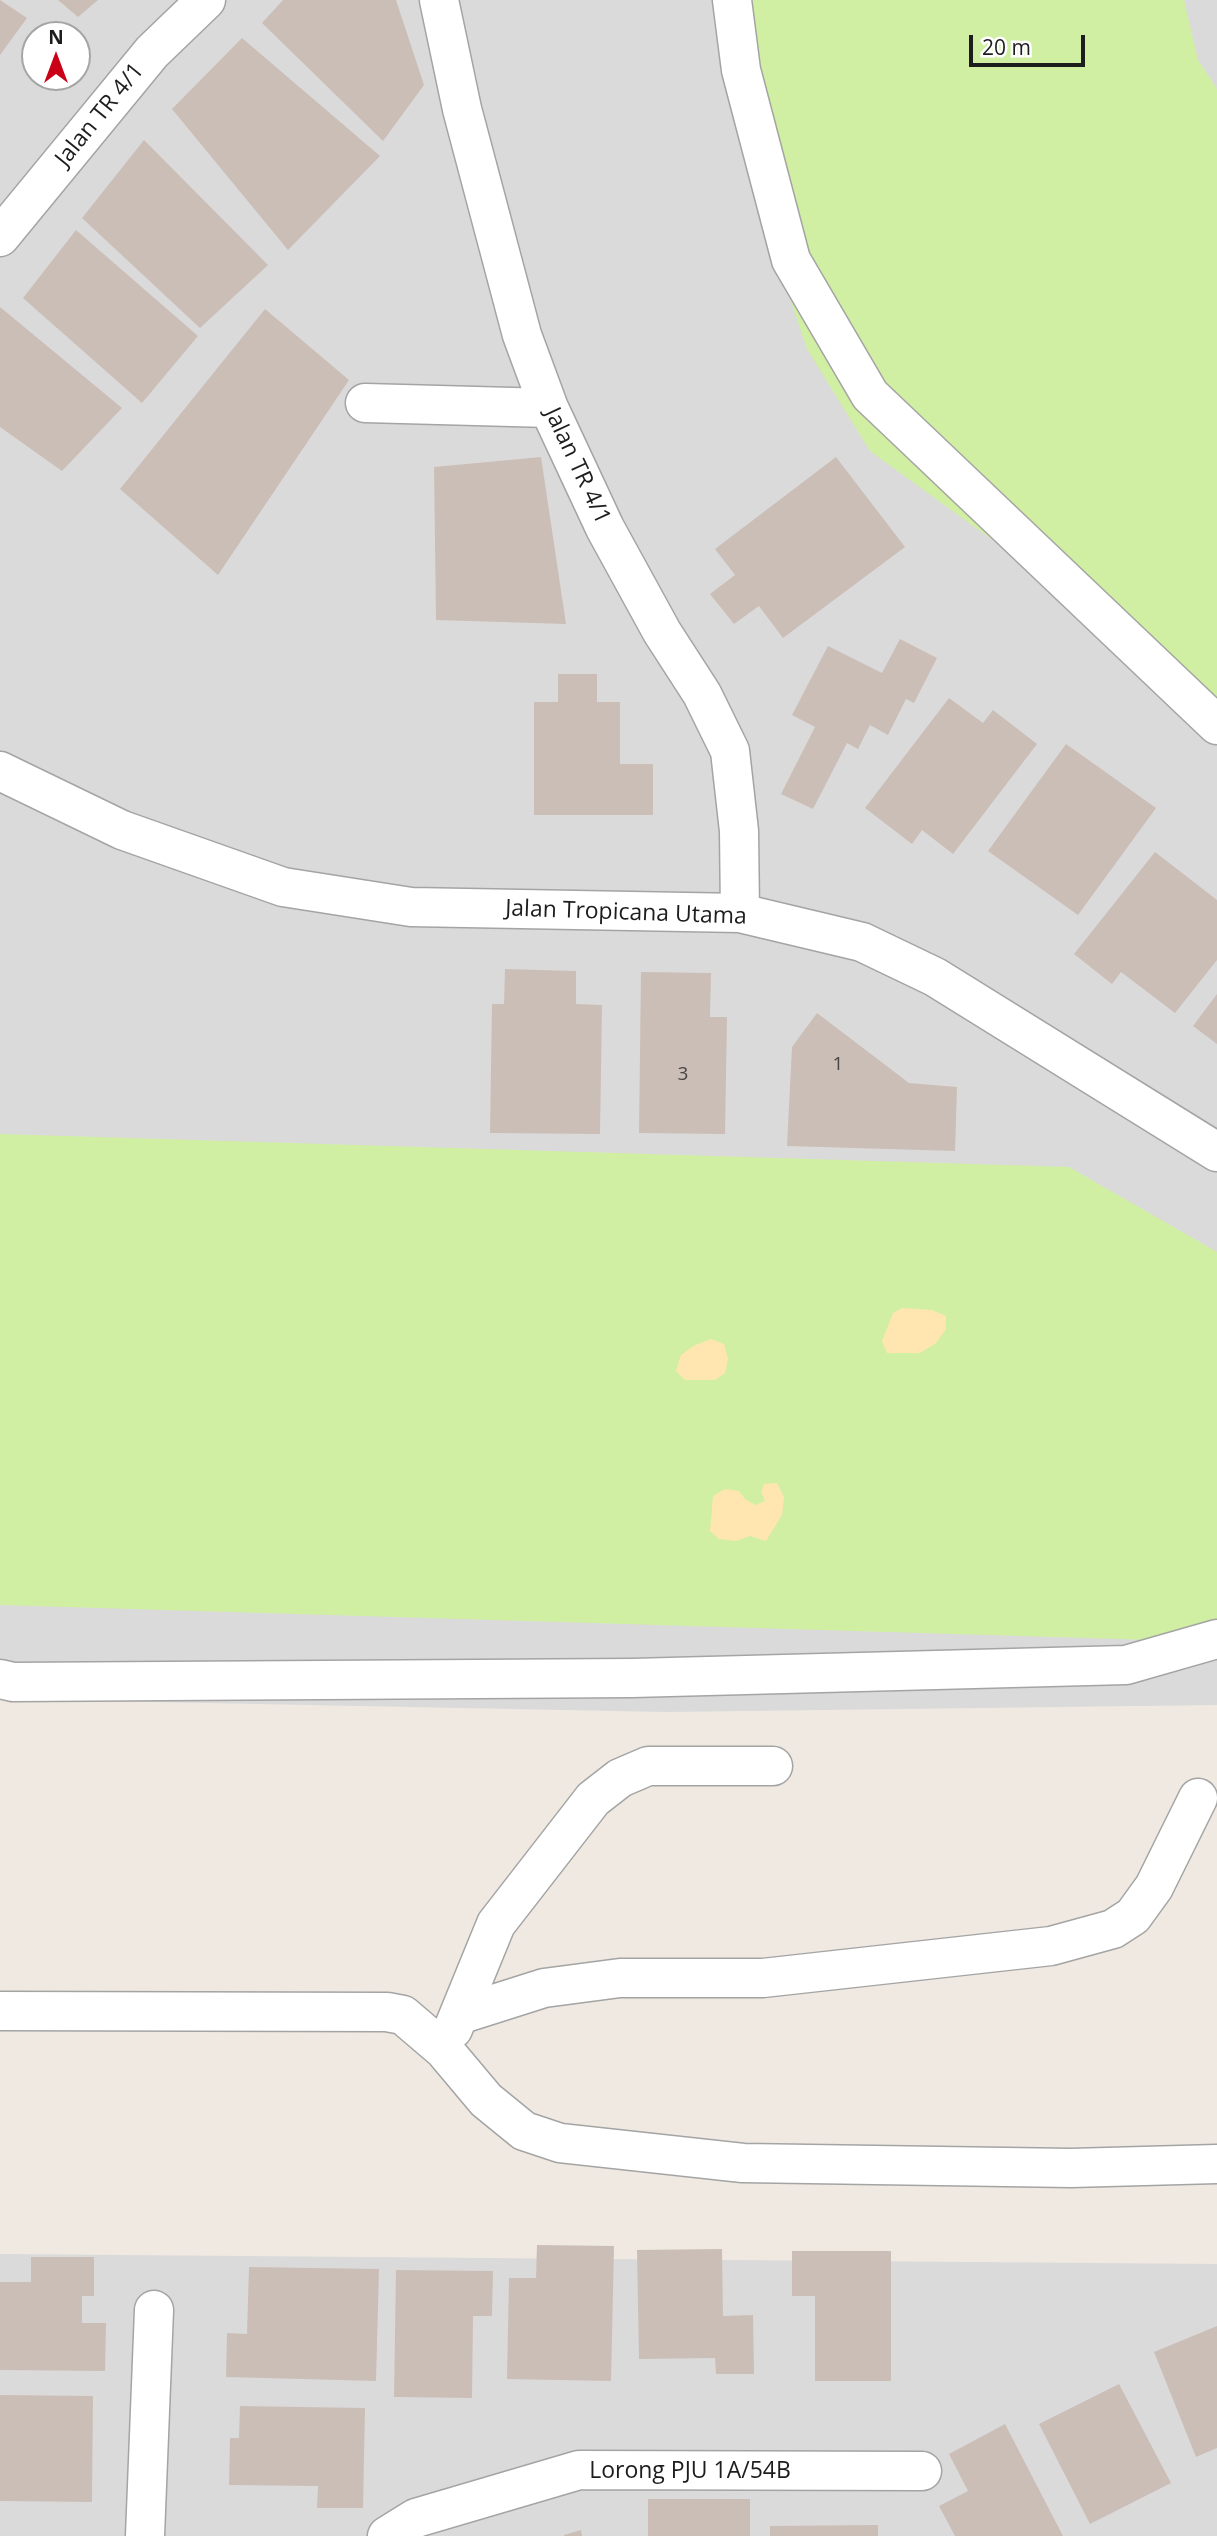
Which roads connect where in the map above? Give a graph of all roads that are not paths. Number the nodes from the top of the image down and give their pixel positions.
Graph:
1 (206, 0) edge
2 (439, 0) edge
3 (732, 0) edge
4 (0, 237) edge
5 (365, 403) dead end
6 (549, 408) junction
7 (1217, 725) edge
8 (0, 771) edge
9 (740, 913) junction
10 (1217, 1152) edge
11 (1217, 1639) edge
12 (0, 1679) edge
13 (773, 1766) dead end
14 (1198, 1798) dead end
15 (0, 2011) edge
16 (459, 2015) junction
17 (444, 2050) junction
18 (1217, 2164) edge
19 (154, 2310) dead end
20 (922, 2471) dead end
21 (145, 2536) edge
22 (387, 2536) edge

1 - 4 street, Jalan TR 4/1
2 - 6 street, Jalan TR 4/1
3 - 7 street
5 - 6 street
6 - 9 street, Jalan TR 4/1
8 - 9 street, Jalan Tropicana Utama
9 - 10 street, Jalan Tropicana Utama
11 - 12 street
13 - 16 street
14 - 16 street
15 - 17 street
16 - 17 street
17 - 18 street
19 - 21 street
20 - 22 street, Lorong PJU 1A/54B

